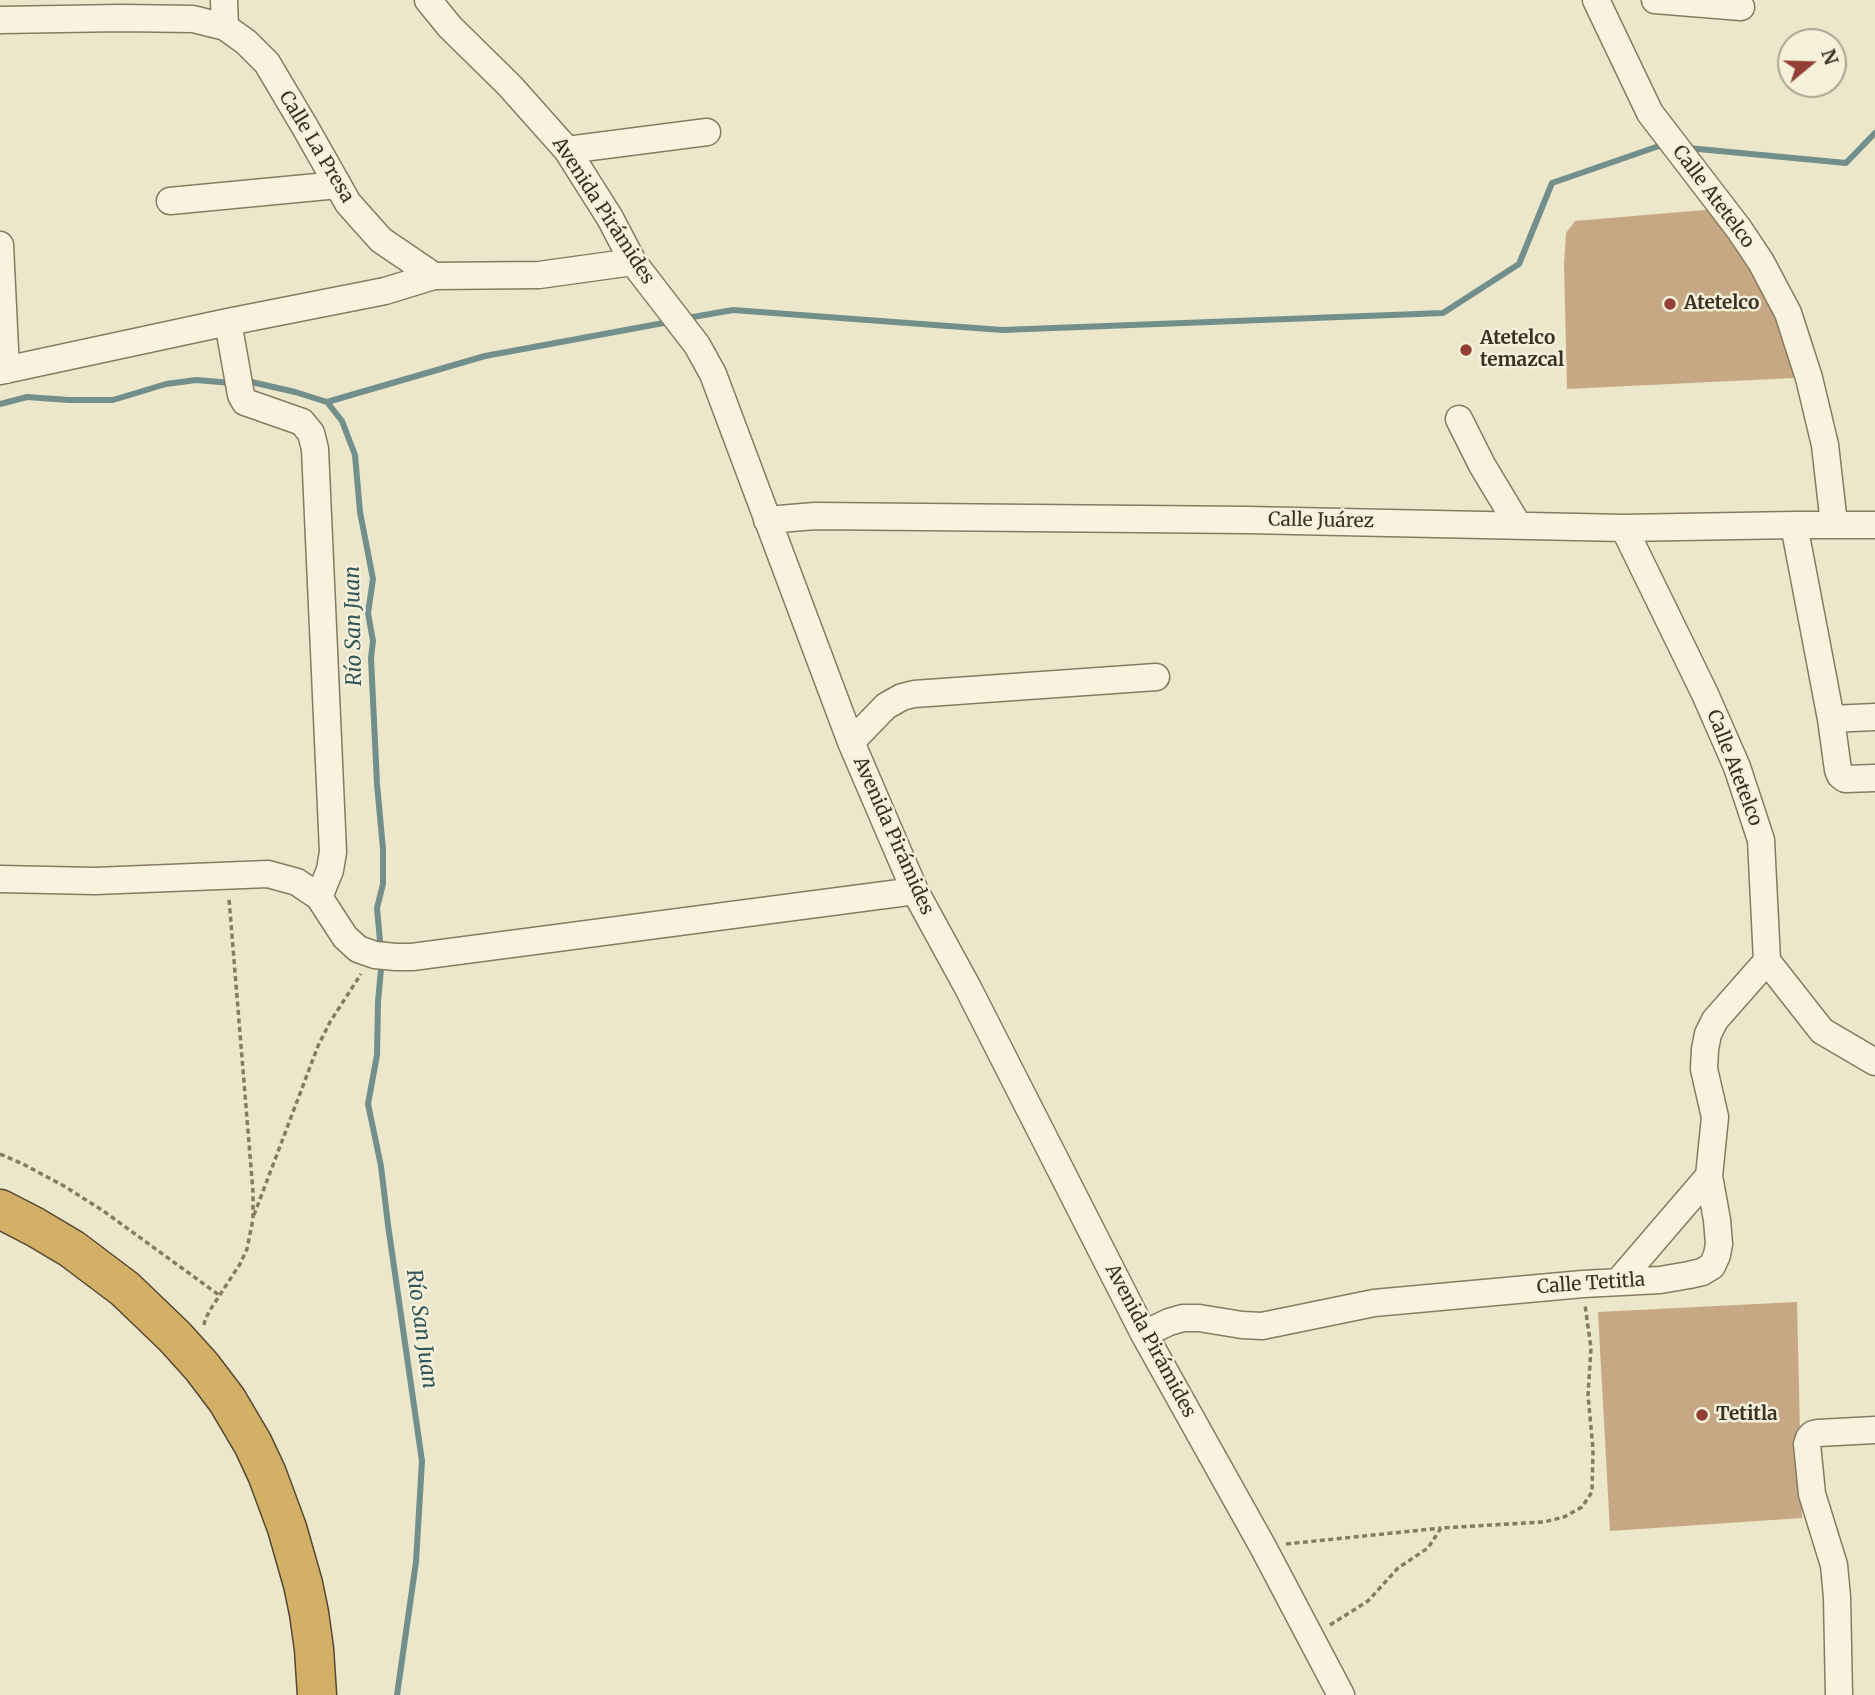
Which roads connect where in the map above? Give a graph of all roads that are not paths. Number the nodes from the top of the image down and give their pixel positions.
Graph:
1 (224, 0) edge
2 (428, 0) edge
3 (1596, 0) edge
4 (1655, 0) edge
5 (1741, 7) dead end
6 (120, 9) edge
7 (0, 20) edge
8 (225, 27) junction
9 (707, 132) dead end
10 (568, 150) junction
11 (338, 185) junction
12 (170, 201) dead end
13 (0, 245) edge
14 (633, 262) junction
15 (434, 276) junction
16 (228, 322) junction
17 (2, 369) edge
18 (1459, 419) dead end
19 (767, 520) junction
20 (1834, 524) junction
21 (1518, 525) junction
22 (1794, 525) junction
23 (1875, 525) edge
24 (1624, 528) junction
25 (1156, 677) dead end
26 (1875, 717) edge
27 (1831, 719) junction
28 (851, 742) junction
29 (1875, 778) edge
30 (0, 879) edge
31 (915, 891) junction
32 (319, 897) junction
33 (1768, 961) junction
34 (1875, 1062) edge
35 (1709, 1176) junction
36 (0, 1209) edge
37 (1618, 1282) junction
38 (1144, 1334) junction
39 (1875, 1430) edge
40 (317, 1695) edge
41 (1341, 1695) edge
42 (1839, 1695) edge

1 - 8 street
2 - 10 street, Avenida Pirámides
3 - 20 street, Calle Atetelco
4 - 5 street
6 - 7 street, Calle La Presa
6 - 8 street, Calle La Presa
8 - 11 street, Calle La Presa
9 - 10 street
10 - 14 street, Avenida Pirámides
11 - 12 street
11 - 15 street, Calle La Presa
13 - 17 street
14 - 15 street
14 - 19 street, Avenida Pirámides
15 - 16 street
16 - 17 street
16 - 32 street
18 - 21 street
19 - 21 street, Calle Juárez
19 - 28 street, Avenida Pirámides
20 - 22 street, Calle Juárez
20 - 23 street, Calle Juárez
21 - 24 street, Calle Juárez
22 - 24 street, Calle Juárez
22 - 27 street
24 - 33 street, Calle Atetelco
25 - 28 street
26 - 27 street
27 - 29 street
28 - 31 street, Avenida Pirámides
30 - 32 street
31 - 32 street
31 - 38 street, Avenida Pirámides
33 - 34 street
33 - 35 street, Calle Tetitla
35 - 37 street
35 - 37 street, Calle Tetitla
36 - 40 highway
37 - 38 street, Calle Tetitla
38 - 41 street, Avenida Pirámides
39 - 42 street

